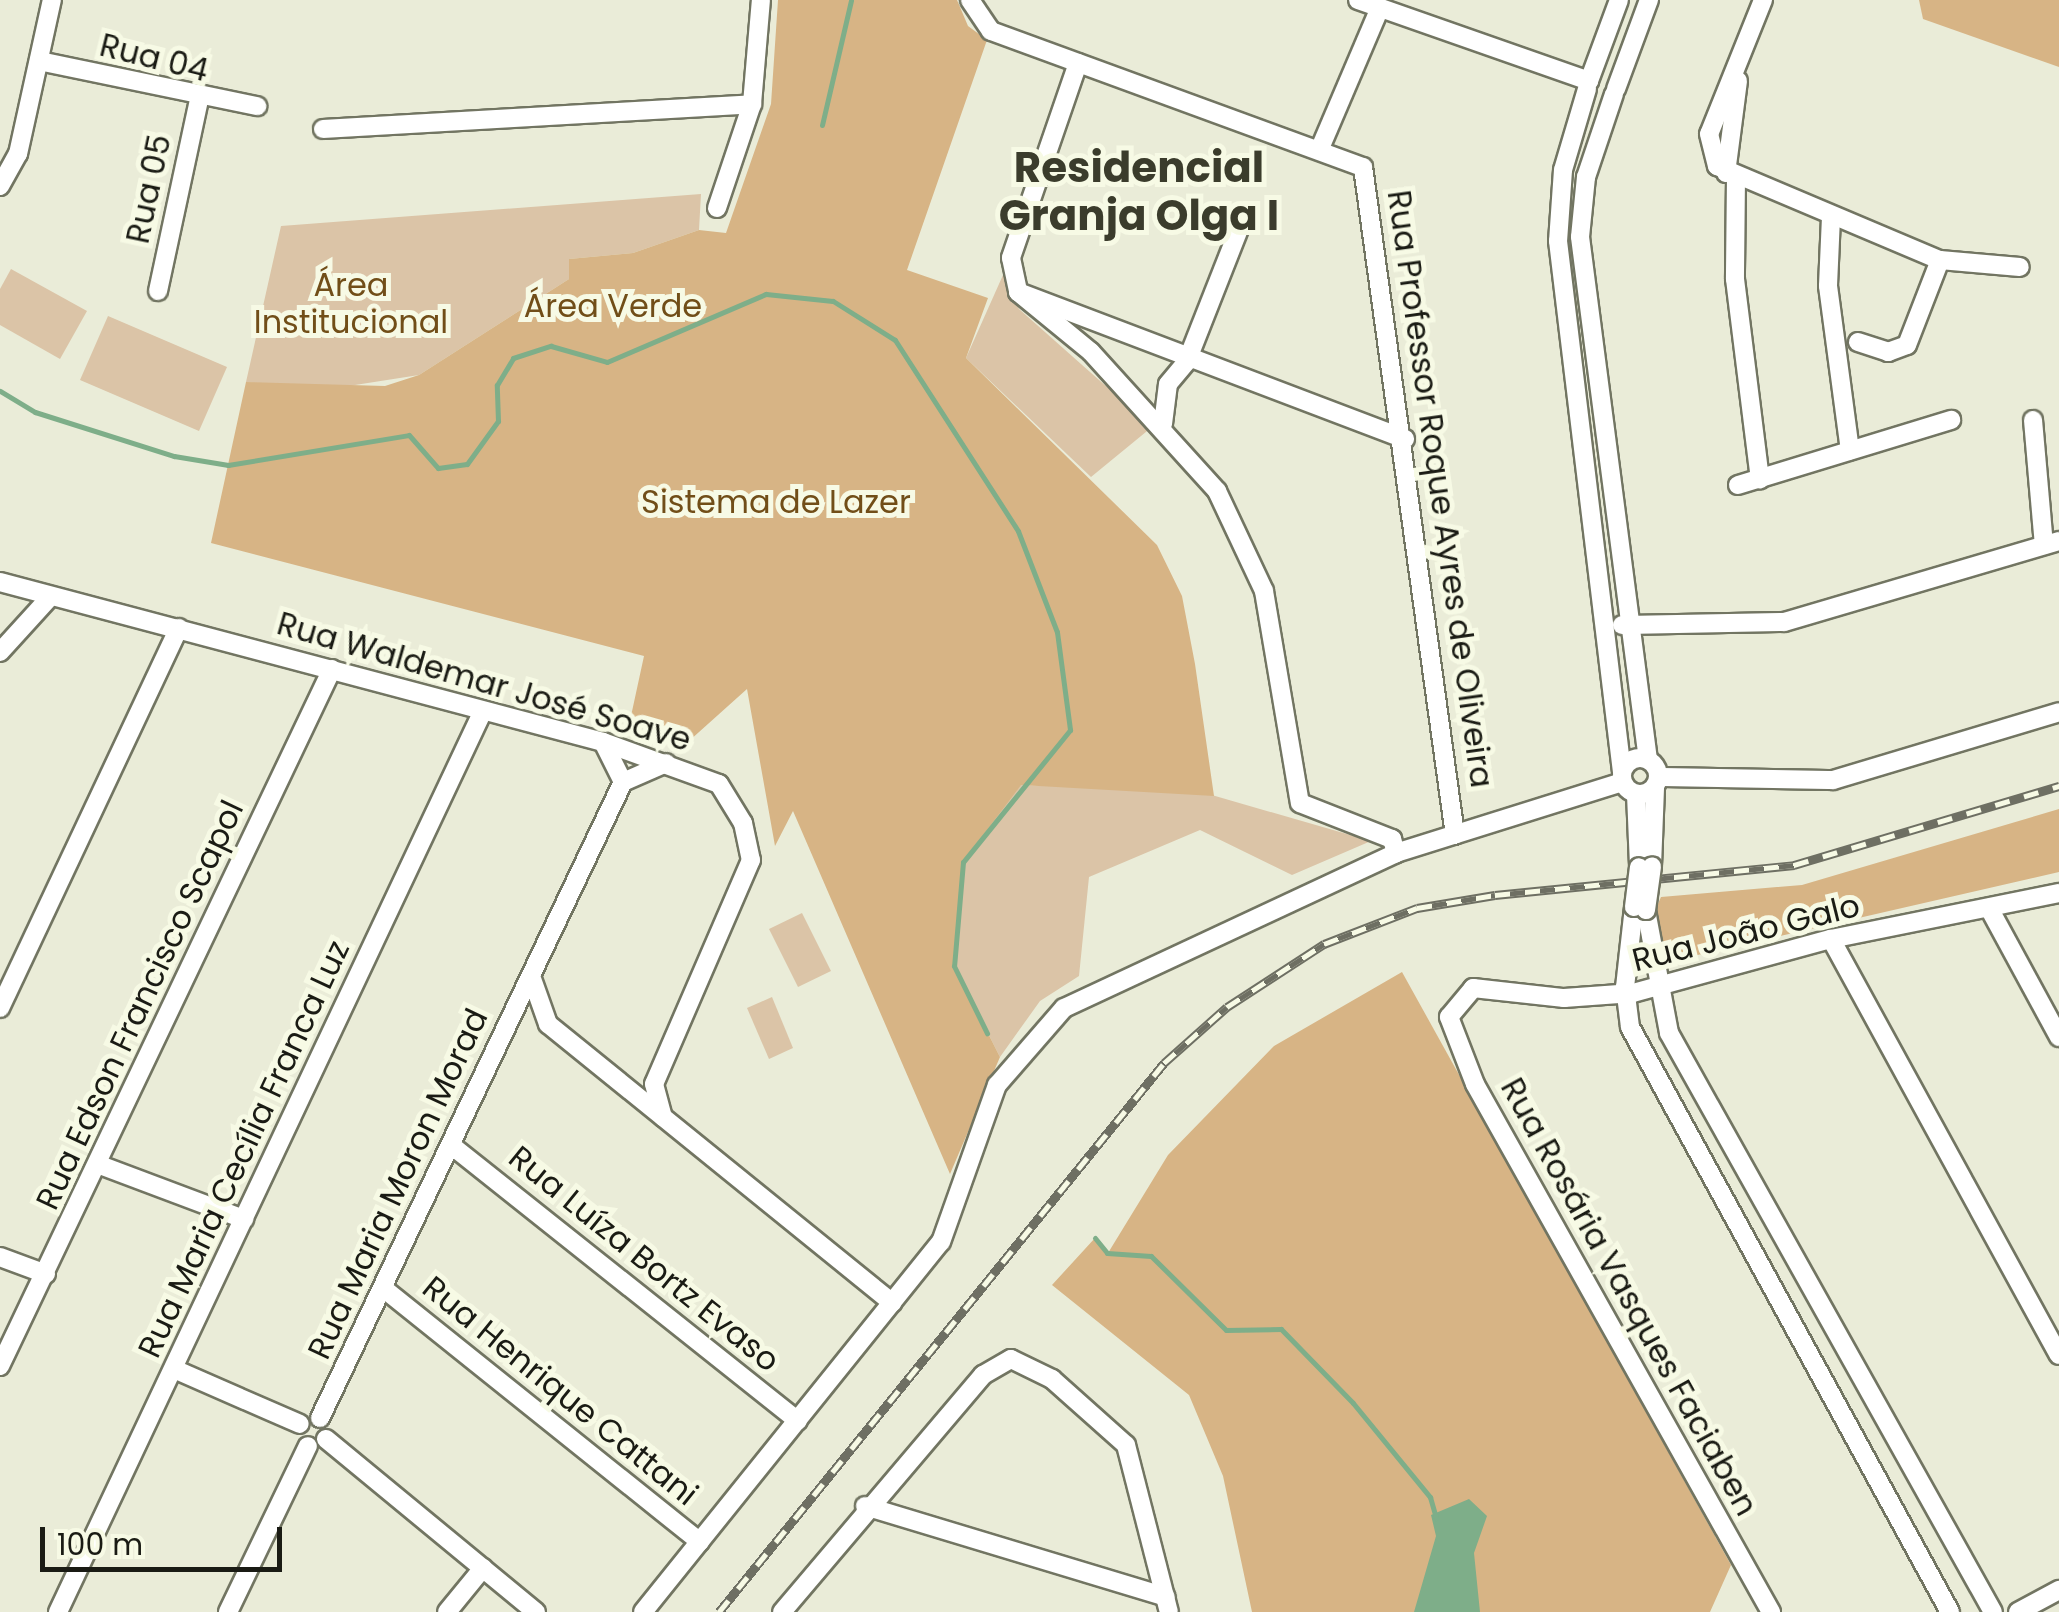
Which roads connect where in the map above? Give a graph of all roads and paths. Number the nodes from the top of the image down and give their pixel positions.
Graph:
1 (52, 0) edge
2 (761, 0) edge
3 (970, 0) edge
4 (1358, 0) edge
5 (1619, 0) edge
6 (1649, 0) edge
7 (1763, 0) edge
8 (1380, 8) junction
9 (39, 60) junction
10 (1078, 63) junction
11 (1588, 85) junction
12 (1615, 92) junction
13 (199, 100) junction
14 (752, 104) junction
15 (256, 106) dead end
16 (323, 129) dead end
17 (1321, 146) junction
18 (1731, 175) junction
19 (0, 186) edge
20 (716, 208) dead end
21 (1831, 217) junction
22 (1241, 224) dead end
23 (1940, 260) junction
24 (2020, 267) dead end
25 (158, 290) dead end
26 (1018, 292) junction
27 (1858, 342) dead end
28 (1187, 361) junction
29 (1403, 419) junction
30 (1951, 420) dead end
31 (2033, 420) dead end
32 (1355, 422) junction
33 (1163, 424) junction
34 (1405, 439) junction
35 (1850, 451) junction
36 (1760, 479) junction
37 (1738, 485) dead end
38 (2051, 543) edge
39 (7, 584) edge
40 (50, 596) junction
41 (1631, 624) junction
42 (1605, 626) junction
43 (179, 628) junction
44 (10, 632) junction
45 (0, 652) edge
46 (332, 669) junction
47 (484, 711) junction
48 (2059, 712) edge
49 (603, 742) junction
50 (1648, 760) junction
51 (672, 762) junction
52 (623, 782) junction
53 (1656, 782) junction
54 (1626, 783) junction
55 (1455, 835) junction
56 (1396, 852) junction
57 (1645, 867) junction
58 (2059, 893) edge
59 (1990, 908) junction
60 (1640, 909) junction
61 (1831, 939) junction
62 (530, 975) junction
63 (1658, 987) junction
64 (1625, 994) junction
65 (1454, 1007) joint
66 (0, 1008) edge
67 (548, 1024) junction
68 (505, 1029) junction
69 (2059, 1036) edge
70 (664, 1054) junction
71 (610, 1074) junction
72 (663, 1117) junction
73 (452, 1145) junction
74 (100, 1165) junction
75 (244, 1219) junction
76 (0, 1257) edge
77 (46, 1274) junction
78 (383, 1288) junction
79 (892, 1303) junction
80 (2059, 1355) edge
81 (0, 1366) edge
82 (174, 1369) junction
83 (320, 1418) junction
84 (798, 1421) junction
85 (300, 1424) junction
86 (317, 1442) junction
87 (866, 1506) junction
88 (700, 1542) junction
89 (483, 1568) junction
90 (2059, 1590) edge
91 (1168, 1604) edge
92 (58, 1612) edge
93 (228, 1612) edge
94 (447, 1612) edge
95 (536, 1612) edge
96 (643, 1612) edge
97 (782, 1612) edge
98 (1771, 1612) edge
99 (1950, 1612) edge
100 (1994, 1612) edge
101 (2018, 1612) edge

1 - 9 street
2 - 14 street
3 - 10 street, Rua Professor Roque Ayres de Oliveira
4 - 8 street
5 - 11 street
6 - 12 street
7 - 18 street
8 - 11 street
8 - 17 street
9 - 13 street, Rua 04
9 - 19 street
10 - 17 street, Rua Professor Roque Ayres de Oliveira
10 - 26 street
11 - 12 street
11 - 42 street
12 - 41 street
13 - 15 street, Rua 04
13 - 25 street, Rua 05
14 - 16 street
14 - 20 street
17 - 29 street, Rua Professor Roque Ayres de Oliveira
18 - 21 street
18 - 36 street
21 - 23 street
21 - 35 street
22 - 28 street
23 - 24 street
23 - 27 street
26 - 28 street
26 - 33 street
28 - 32 street
28 - 33 street
29 - 32 street
29 - 34 street, Rua Professor Roque Ayres de Oliveira
30 - 35 street
31 - 38 street
32 - 34 street
33 - 56 street
34 - 55 street, Rua Professor Roque Ayres de Oliveira
35 - 36 street
36 - 37 street
38 - 41 street
39 - 40 street, Rua Waldemar José Soave
39 - 44 street
40 - 43 street, Rua Waldemar José Soave
40 - 44 street
41 - 42 street
41 - 50 street
42 - 54 street
43 - 46 street, Rua Waldemar José Soave
43 - 66 street
44 - 45 street
46 - 47 street, Rua Waldemar José Soave
46 - 74 street, Rua Edson Francisco Scapol
47 - 49 street, Rua Waldemar José Soave
47 - 75 street, Rua Maria Cecília Franca Luz
48 - 53 street
49 - 51 street, Rua Waldemar José Soave
49 - 52 street
50 - 53 street
50 - 54 street
51 - 52 street
51 - 70 street, Rua Waldemar José Soave
52 - 62 street, Rua Maria Moron Morad
53 - 54 street
53 - 57 street
54 - 55 street
54 - 57 street
55 - 56 street
56 - 79 street
57 - 60 street, bridge
58 - 59 street, Rua João Galo
59 - 61 street, Rua João Galo
59 - 69 street
60 - 63 street
60 - 64 street
61 - 63 street, Rua João Galo
61 - 80 street
62 - 67 street, Rua Maria Moron Morad
62 - 68 street, Rua Maria Moron Morad
63 - 64 street, Rua João Galo
63 - 100 street
64 - 65 street, Rua João Galo
64 - 99 street
65 - 98 street, Rua Rosária Vasques Faciaben
67 - 68 street
67 - 71 street
68 - 73 street, Rua Maria Moron Morad
70 - 71 street
70 - 72 street, Rua Waldemar José Soave
71 - 72 street
72 - 79 street
73 - 78 street, Rua Maria Moron Morad
73 - 84 street, Rua Luíza Bortz Evaso
74 - 75 street
74 - 77 street, Rua Edson Francisco Scapol
75 - 82 street, Rua Maria Cecília Franca Luz
76 - 77 street
77 - 81 street, Rua Edson Francisco Scapol
78 - 83 street, Rua Maria Moron Morad
78 - 88 street, Rua Henrique Cattani
79 - 84 street
82 - 85 street
82 - 92 street, Rua Maria Cecília Franca Luz
83 - 85 street
83 - 86 street
84 - 88 street
85 - 86 street
86 - 89 street
86 - 93 street
87 - 91 street
87 - 91 street
87 - 97 street
88 - 96 street
89 - 94 street
89 - 95 street
90 - 101 street

